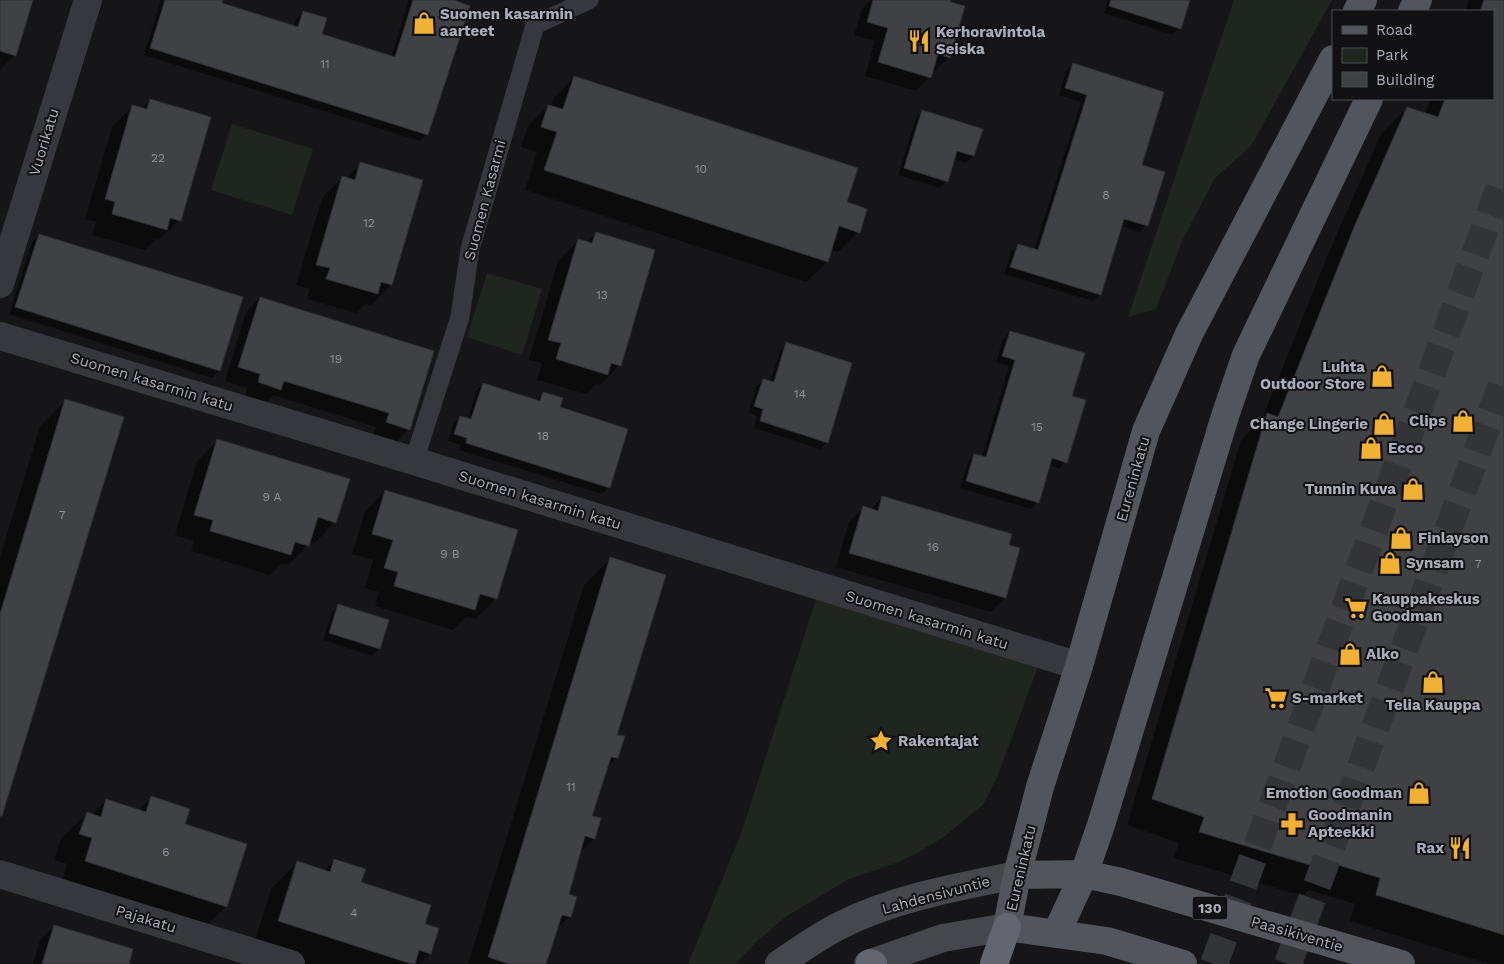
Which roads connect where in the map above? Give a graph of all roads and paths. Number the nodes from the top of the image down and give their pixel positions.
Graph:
1 (88, 0) edge
2 (588, 0) edge
3 (1332, 61) edge
4 (1368, 100) edge
5 (0, 284) edge
6 (0, 336) edge
7 (414, 461) junction
8 (1079, 666) junction
9 (0, 874) edge
10 (1084, 874) junction
11 (1017, 875) junction
12 (1007, 927) junction
13 (1056, 934) junction
14 (280, 962) edge
15 (779, 964) edge
16 (870, 964) edge
17 (994, 964) edge
18 (1183, 964) edge
19 (1401, 964) edge

1 - 5 street, Vuorikatu
2 - 7 lane, Suomen Kasarmi
3 - 8 main road, Eureninkatu
4 - 10 main road
6 - 7 street, Suomen kasarmin katu
7 - 8 street, Suomen kasarmin katu
8 - 11 main road, Eureninkatu
9 - 14 street, Pajakatu
10 - 11 main road, Paasikiventie / 130
10 - 13 main road
10 - 19 main road, Paasikiventie / 130
11 - 12 main road, Eureninkatu
11 - 15 main road, Lahdensivuntie / 130
12 - 13 main road
12 - 16 main road
12 - 17 highway
13 - 18 main road

